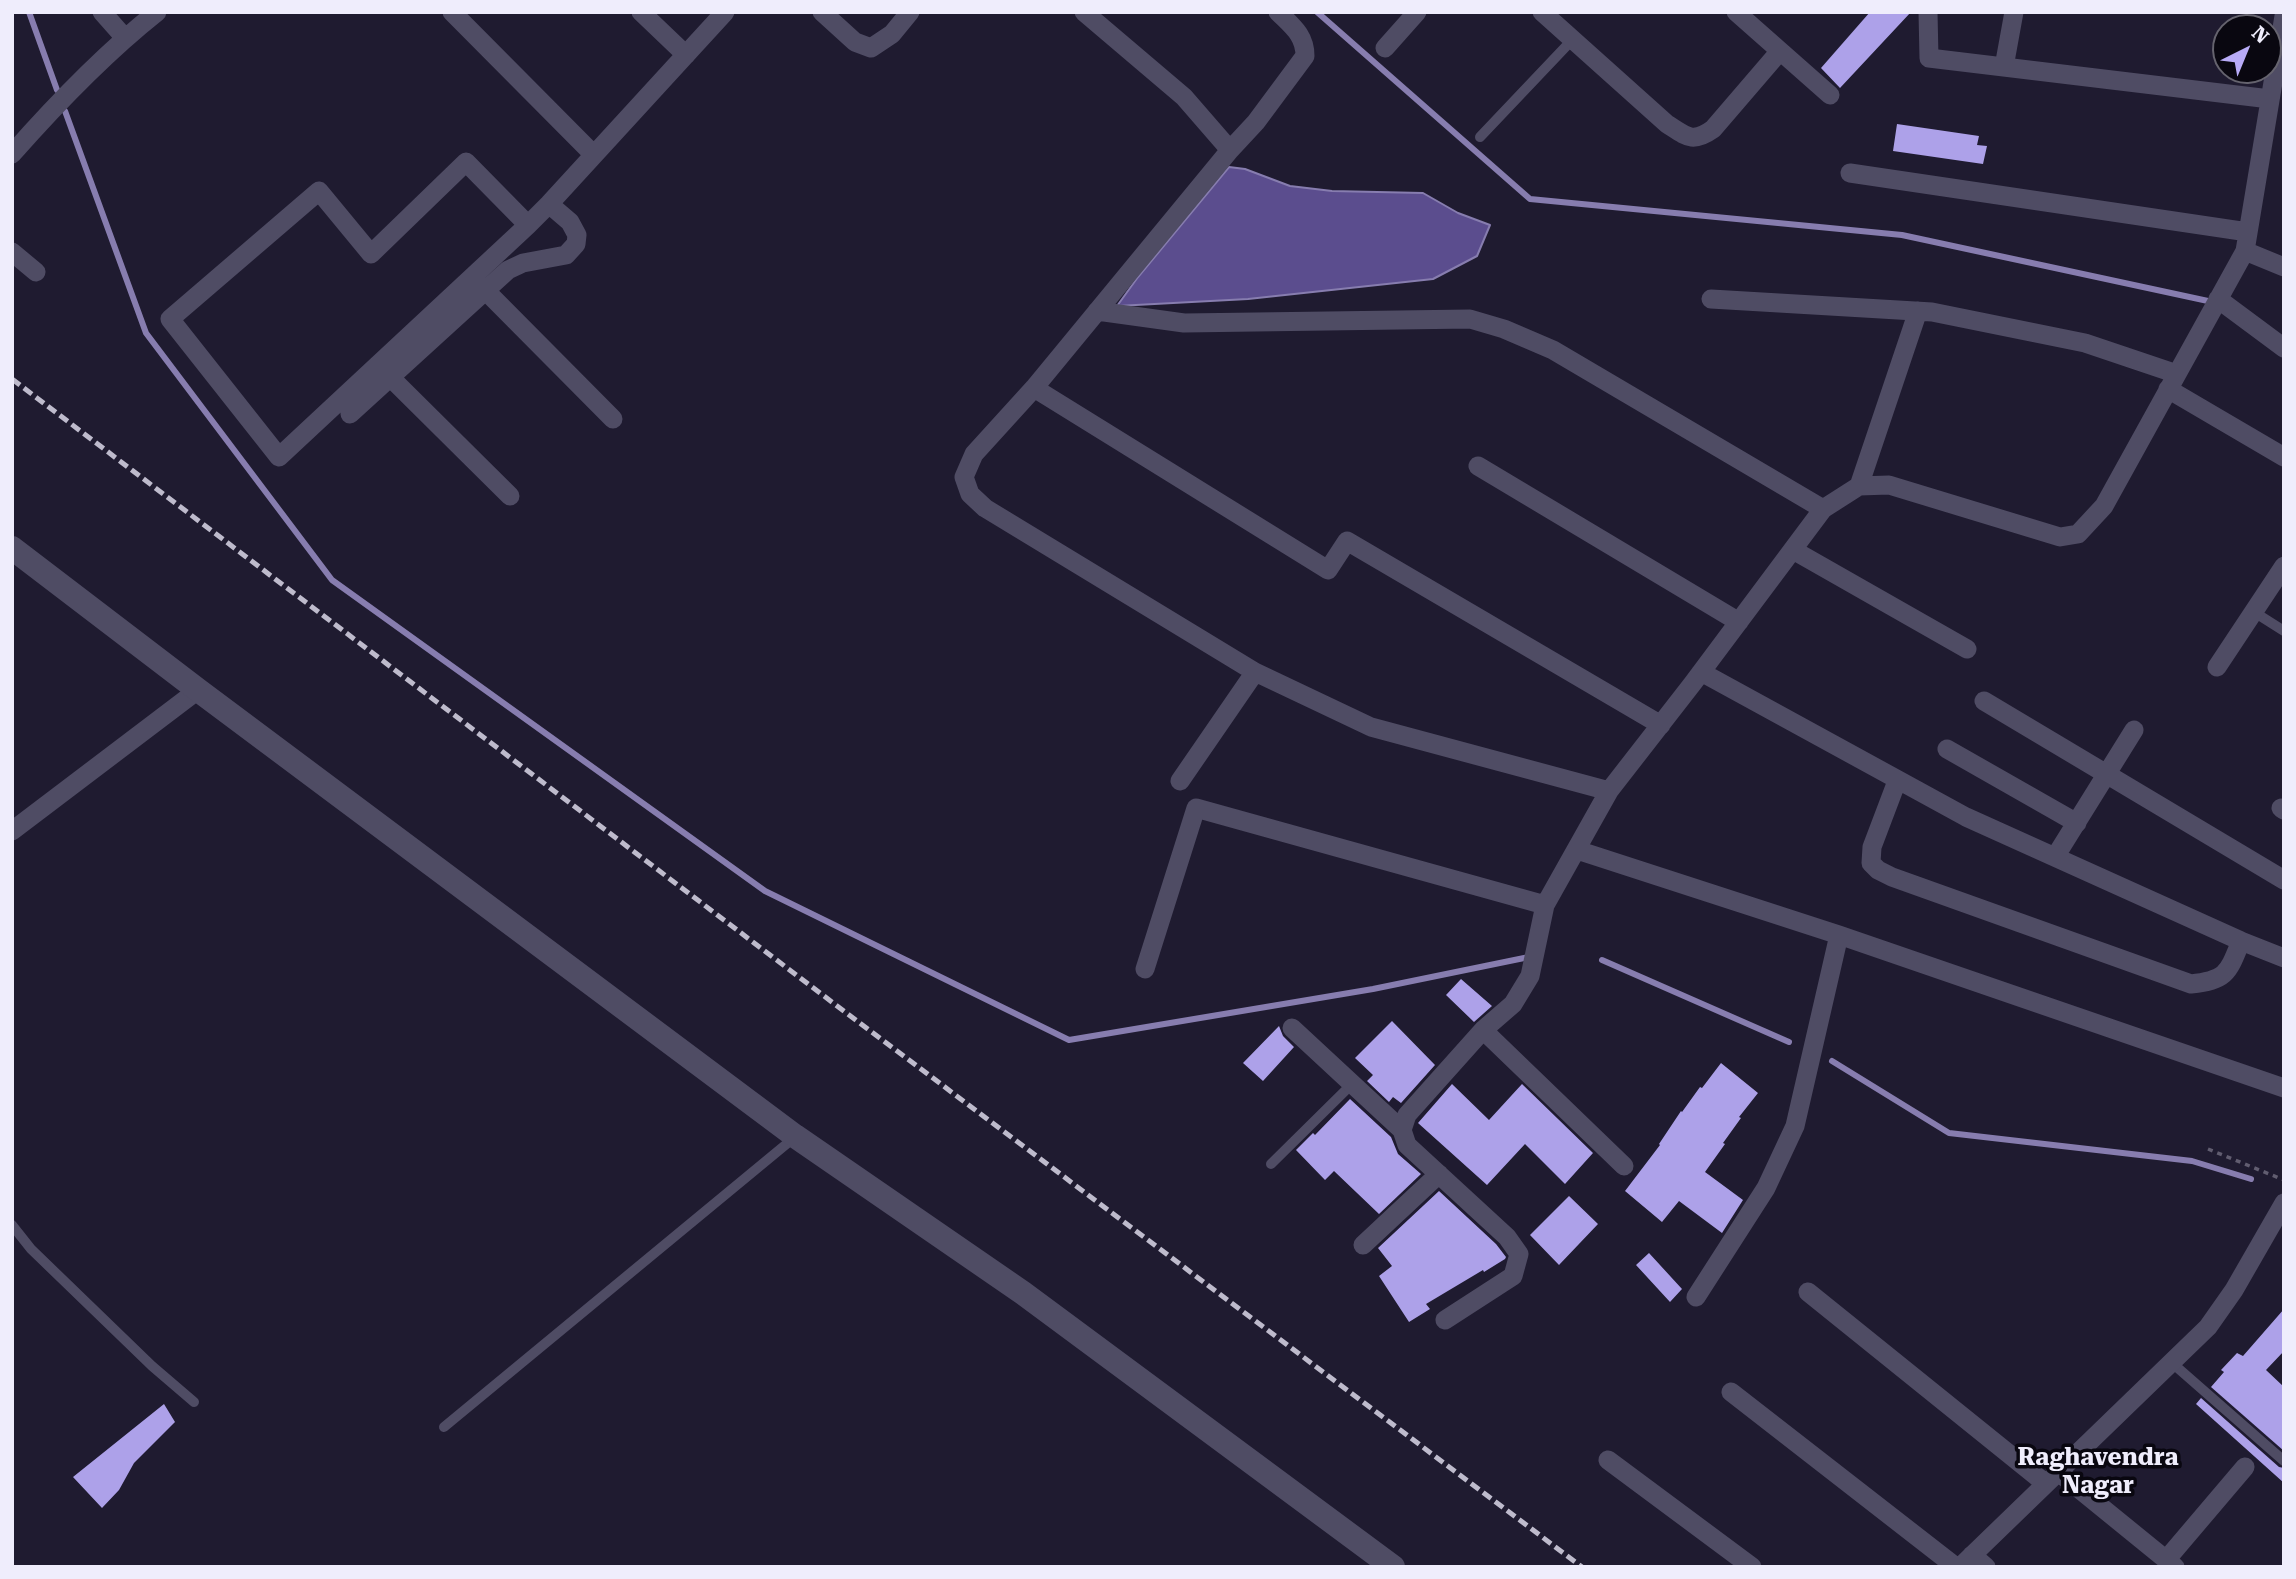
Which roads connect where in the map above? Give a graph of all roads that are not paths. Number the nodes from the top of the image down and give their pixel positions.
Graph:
1 (102, 12) edge
2 (157, 12) edge
3 (452, 12) edge
4 (641, 12) edge
5 (724, 12) edge
6 (822, 12) edge
7 (911, 12) edge
8 (1084, 12) edge
9 (1278, 12) edge
10 (1417, 12) edge
11 (1542, 12) edge
12 (1736, 12) edge
13 (1928, 12) edge
14 (2014, 12) edge
15 (2284, 16) edge
16 (125, 38) junction
17 (2282, 38) edge
18 (1573, 39) junction
19 (1385, 48) dead end
20 (1780, 51) junction
21 (686, 55) junction
22 (2004, 67) junction
23 (2273, 84) edge
24 (1830, 95) dead end
25 (2270, 99) junction
26 (1480, 137) dead end
27 (1230, 150) junction
28 (12, 153) edge
29 (594, 155) junction
30 (1850, 173) dead end
31 (549, 205) junction
32 (527, 225) junction
33 (2246, 242) junction
34 (12, 252) edge
35 (2284, 267) edge
36 (36, 272) dead end
37 (485, 290) junction
38 (1711, 299) dead end
39 (2218, 299) junction
40 (1918, 311) junction
41 (1097, 312) junction
42 (2284, 348) edge
43 (390, 377) junction
44 (2172, 382) junction
45 (1034, 388) junction
46 (350, 414) dead end
47 (613, 419) dead end
48 (2284, 457) edge
49 (1478, 466) dead end
50 (1859, 486) junction
51 (510, 496) dead end
52 (1823, 509) junction
53 (12, 548) edge
54 (1793, 550) junction
55 (2284, 566) edge
56 (2254, 612) junction
57 (1739, 622) junction
58 (2284, 631) edge
59 (1967, 649) dead end
60 (2217, 667) dead end
61 (1255, 672) junction
62 (1701, 673) junction
63 (198, 690) junction
64 (1984, 701) dead end
65 (1661, 725) junction
66 (2134, 730) dead end
67 (1947, 749) dead end
68 (2106, 774) junction
69 (1180, 781) dead end
70 (1897, 781) junction
71 (1609, 790) junction
72 (2077, 823) junction
73 (12, 831) edge
74 (1577, 850) junction
75 (2055, 857) junction
76 (2284, 880) edge
77 (1545, 905) junction
78 (1839, 935) junction
79 (2241, 941) junction
80 (2284, 957) edge
81 (1145, 969) dead end
82 (1292, 1028) dead end
83 (1483, 1030) junction
84 (1352, 1084) junction
85 (2284, 1088) edge
86 (1402, 1130) junction
87 (795, 1136) junction
88 (1271, 1164) dead end
89 (1624, 1166) dead end
90 (1439, 1174) junction
91 (2284, 1203) edge
92 (12, 1225) edge
93 (1363, 1245) dead end
94 (1808, 1292) dead end
95 (1696, 1297) dead end
96 (1445, 1320) dead end
97 (2171, 1363) junction
98 (1731, 1392) dead end
99 (194, 1402) dead end
100 (444, 1427) dead end
101 (1608, 1460) dead end
102 (2284, 1461) edge
103 (2245, 1467) dead end
104 (2051, 1477) junction
105 (2170, 1563) edge
106 (1968, 1564) edge
107 (1393, 1567) edge
108 (1752, 1567) edge

1 - 16 street
2 - 16 street
3 - 29 street
4 - 21 street
5 - 21 street
6 - 7 street
8 - 27 street
9 - 27 street
10 - 19 street
11 - 18 street
12 - 20 street
13 - 22 street
14 - 22 street
15 - 17 street
16 - 28 street
18 - 20 street
18 - 26 lane
20 - 24 street
21 - 29 street
22 - 25 street
23 - 25 street
25 - 33 street
27 - 41 street
29 - 31 street
30 - 33 street
31 - 32 street
31 - 37 street
32 - 32 street
33 - 35 street
33 - 39 street
34 - 36 street
37 - 43 street
37 - 47 street
38 - 40 street
39 - 42 street
39 - 44 street
40 - 44 street
40 - 50 street
41 - 45 street
41 - 52 street
43 - 46 street
43 - 51 street
44 - 48 street
44 - 50 street
45 - 61 street
45 - 65 street
49 - 57 street
50 - 52 street
52 - 54 street
53 - 63 street
54 - 57 street
54 - 59 street
55 - 56 street
56 - 58 lane
56 - 60 street
57 - 62 street
61 - 69 street
61 - 71 street
62 - 65 street
62 - 70 street
63 - 73 street
63 - 87 street
64 - 68 street
65 - 71 street
66 - 68 street
67 - 72 street
68 - 72 street
68 - 76 street
70 - 75 street
70 - 79 street
71 - 74 street
72 - 75 street
74 - 77 street
74 - 78 street
75 - 79 street
77 - 81 street
77 - 83 street
78 - 85 street
78 - 95 street
79 - 80 street
82 - 84 street
83 - 86 street
83 - 89 street
84 - 86 street
84 - 88 lane
86 - 90 street
87 - 100 lane
87 - 107 street
90 - 93 street
90 - 96 street
91 - 97 street
92 - 99 lane
94 - 104 street
97 - 102 lane
97 - 104 street
98 - 106 street
101 - 108 street
103 - 105 street
104 - 105 street
104 - 106 street

